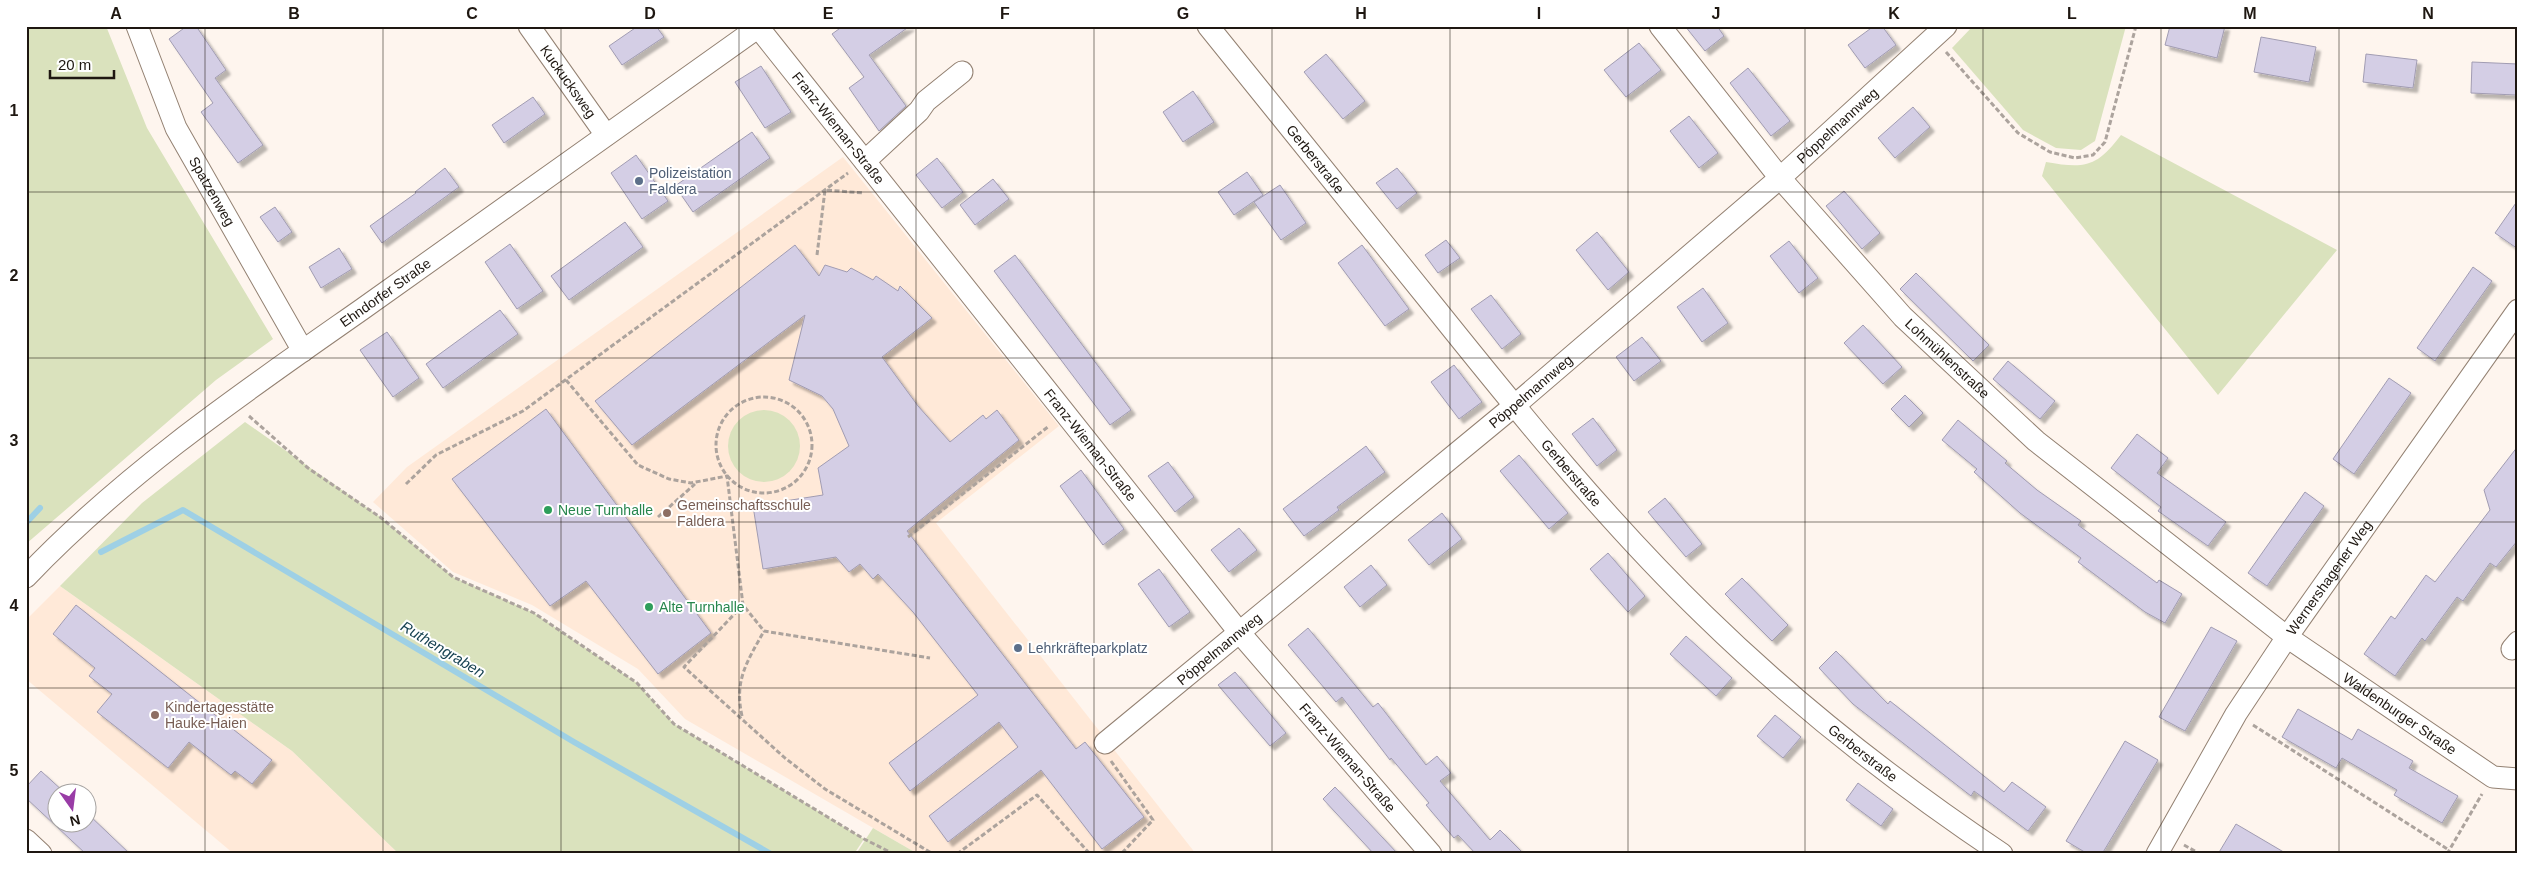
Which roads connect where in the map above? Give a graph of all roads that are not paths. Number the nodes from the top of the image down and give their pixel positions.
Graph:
1 (137, 26) edge
2 (529, 26) edge
3 (1208, 26) edge
4 (1660, 26) edge
5 (759, 27) edge
6 (1940, 32) edge
7 (962, 72) dead end
8 (606, 135) junction
9 (865, 161) junction
10 (1780, 178) junction
11 (2518, 310) edge
12 (303, 351) junction
13 (1514, 406) junction
14 (26, 577) edge
15 (1239, 632) junction
16 (2287, 637) junction
17 (1105, 743) road end
18 (2518, 779) edge
19 (26, 840) edge
20 (41, 854) edge
21 (1432, 854) edge
22 (2002, 854) edge
23 (2157, 854) edge

1 - 12 street, Spatzenweg
2 - 8 street, Kuckucksweg
3 - 13 street, Gerberstraße
4 - 10 street, Lohmühlenstraße
5 - 8 street, Ehndorfer Straße
5 - 9 street, Franz-Wieman-Straße
6 - 10 street, Pöppelmannweg
7 - 9 street
8 - 12 street, Ehndorfer Straße
9 - 15 street, Franz-Wieman-Straße
10 - 13 street, Pöppelmannweg
10 - 16 street, Lohmühlenstraße
11 - 16 street, Wernershagener Weg
12 - 14 street, Ehndorfer Straße
13 - 15 street, Pöppelmannweg
13 - 22 street, Gerberstraße
15 - 17 street, Pöppelmannweg
15 - 21 street, Franz-Wieman-Straße
16 - 18 street, Waldenburger Straße
16 - 23 street, Wernershagener Weg
19 - 20 street

